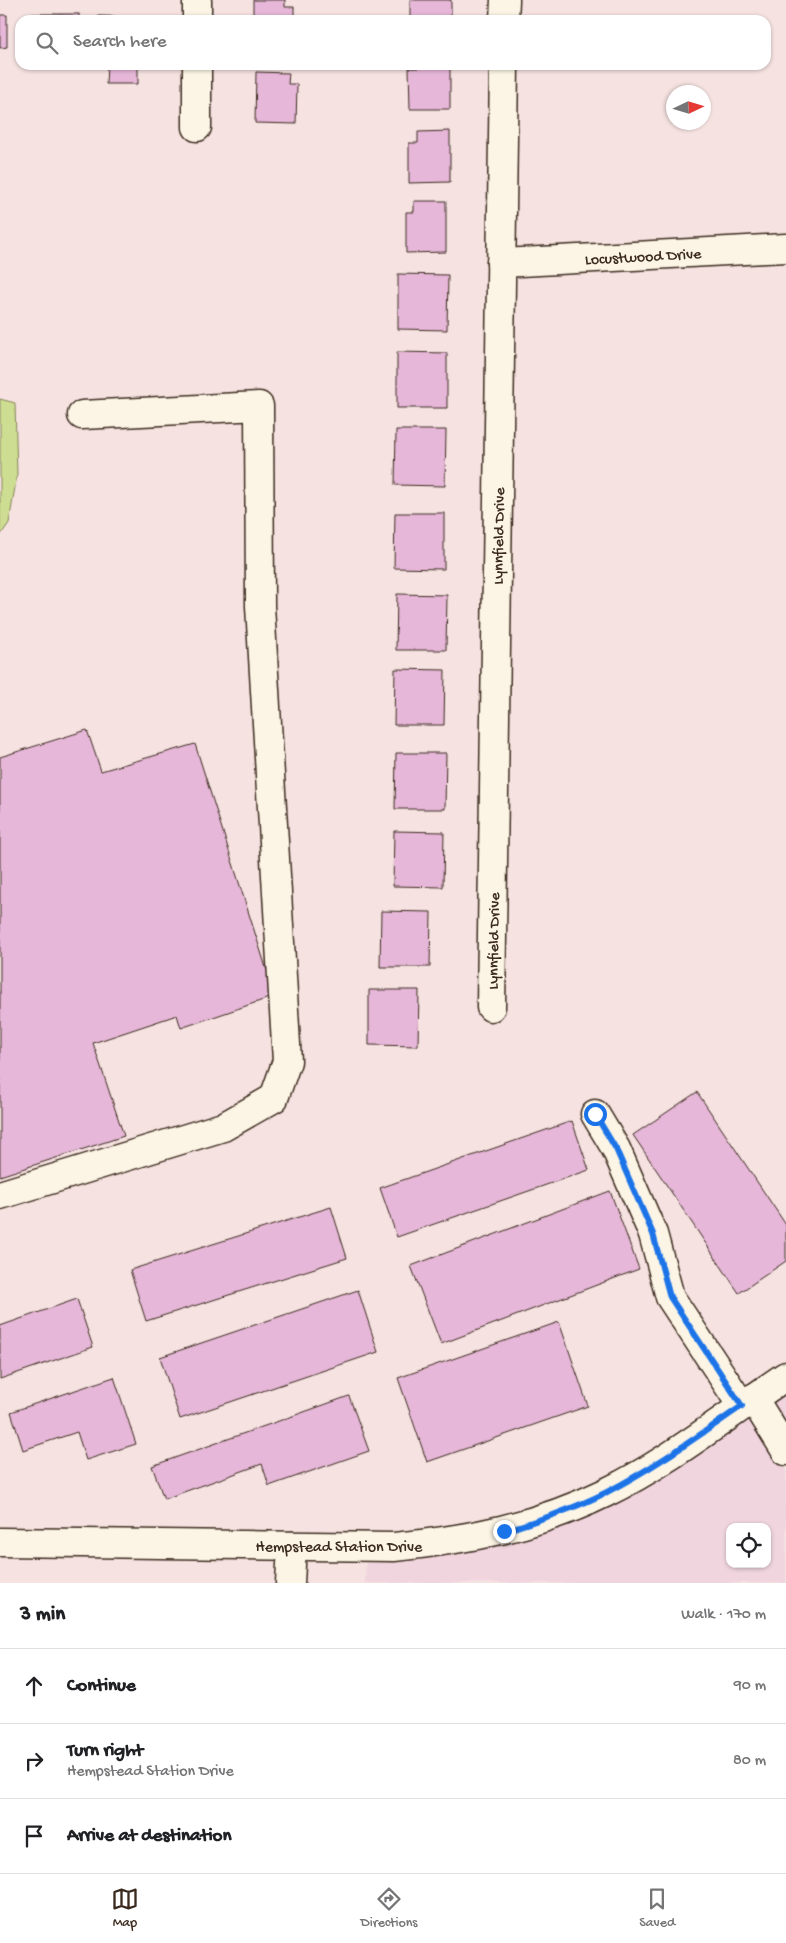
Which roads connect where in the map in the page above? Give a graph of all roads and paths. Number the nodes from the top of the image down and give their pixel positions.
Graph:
1 (197, 0) edge
2 (505, 0) edge
3 (197, 15) edge
4 (504, 15) edge
5 (197, 70) edge
6 (504, 70) edge
7 (197, 127) dead end
8 (786, 248) edge
9 (501, 263) junction
10 (82, 415) dead end
11 (491, 1007) dead end
12 (595, 1114) dead end
13 (0, 1195) edge
14 (786, 1376) edge
15 (747, 1402) junction
16 (786, 1451) edge
17 (0, 1542) edge
18 (292, 1546) junction
19 (290, 1583) edge

1 - 3 street
2 - 4 street
5 - 7 street
6 - 9 street, Lynnfield Drive
8 - 9 street, Locustwood Drive
9 - 11 street, Lynnfield Drive
10 - 13 street
12 - 15 street
14 - 15 street, Hempstead Station Drive
15 - 16 street
15 - 18 street, Hempstead Station Drive
17 - 18 street, Hempstead Station Drive
18 - 19 street

